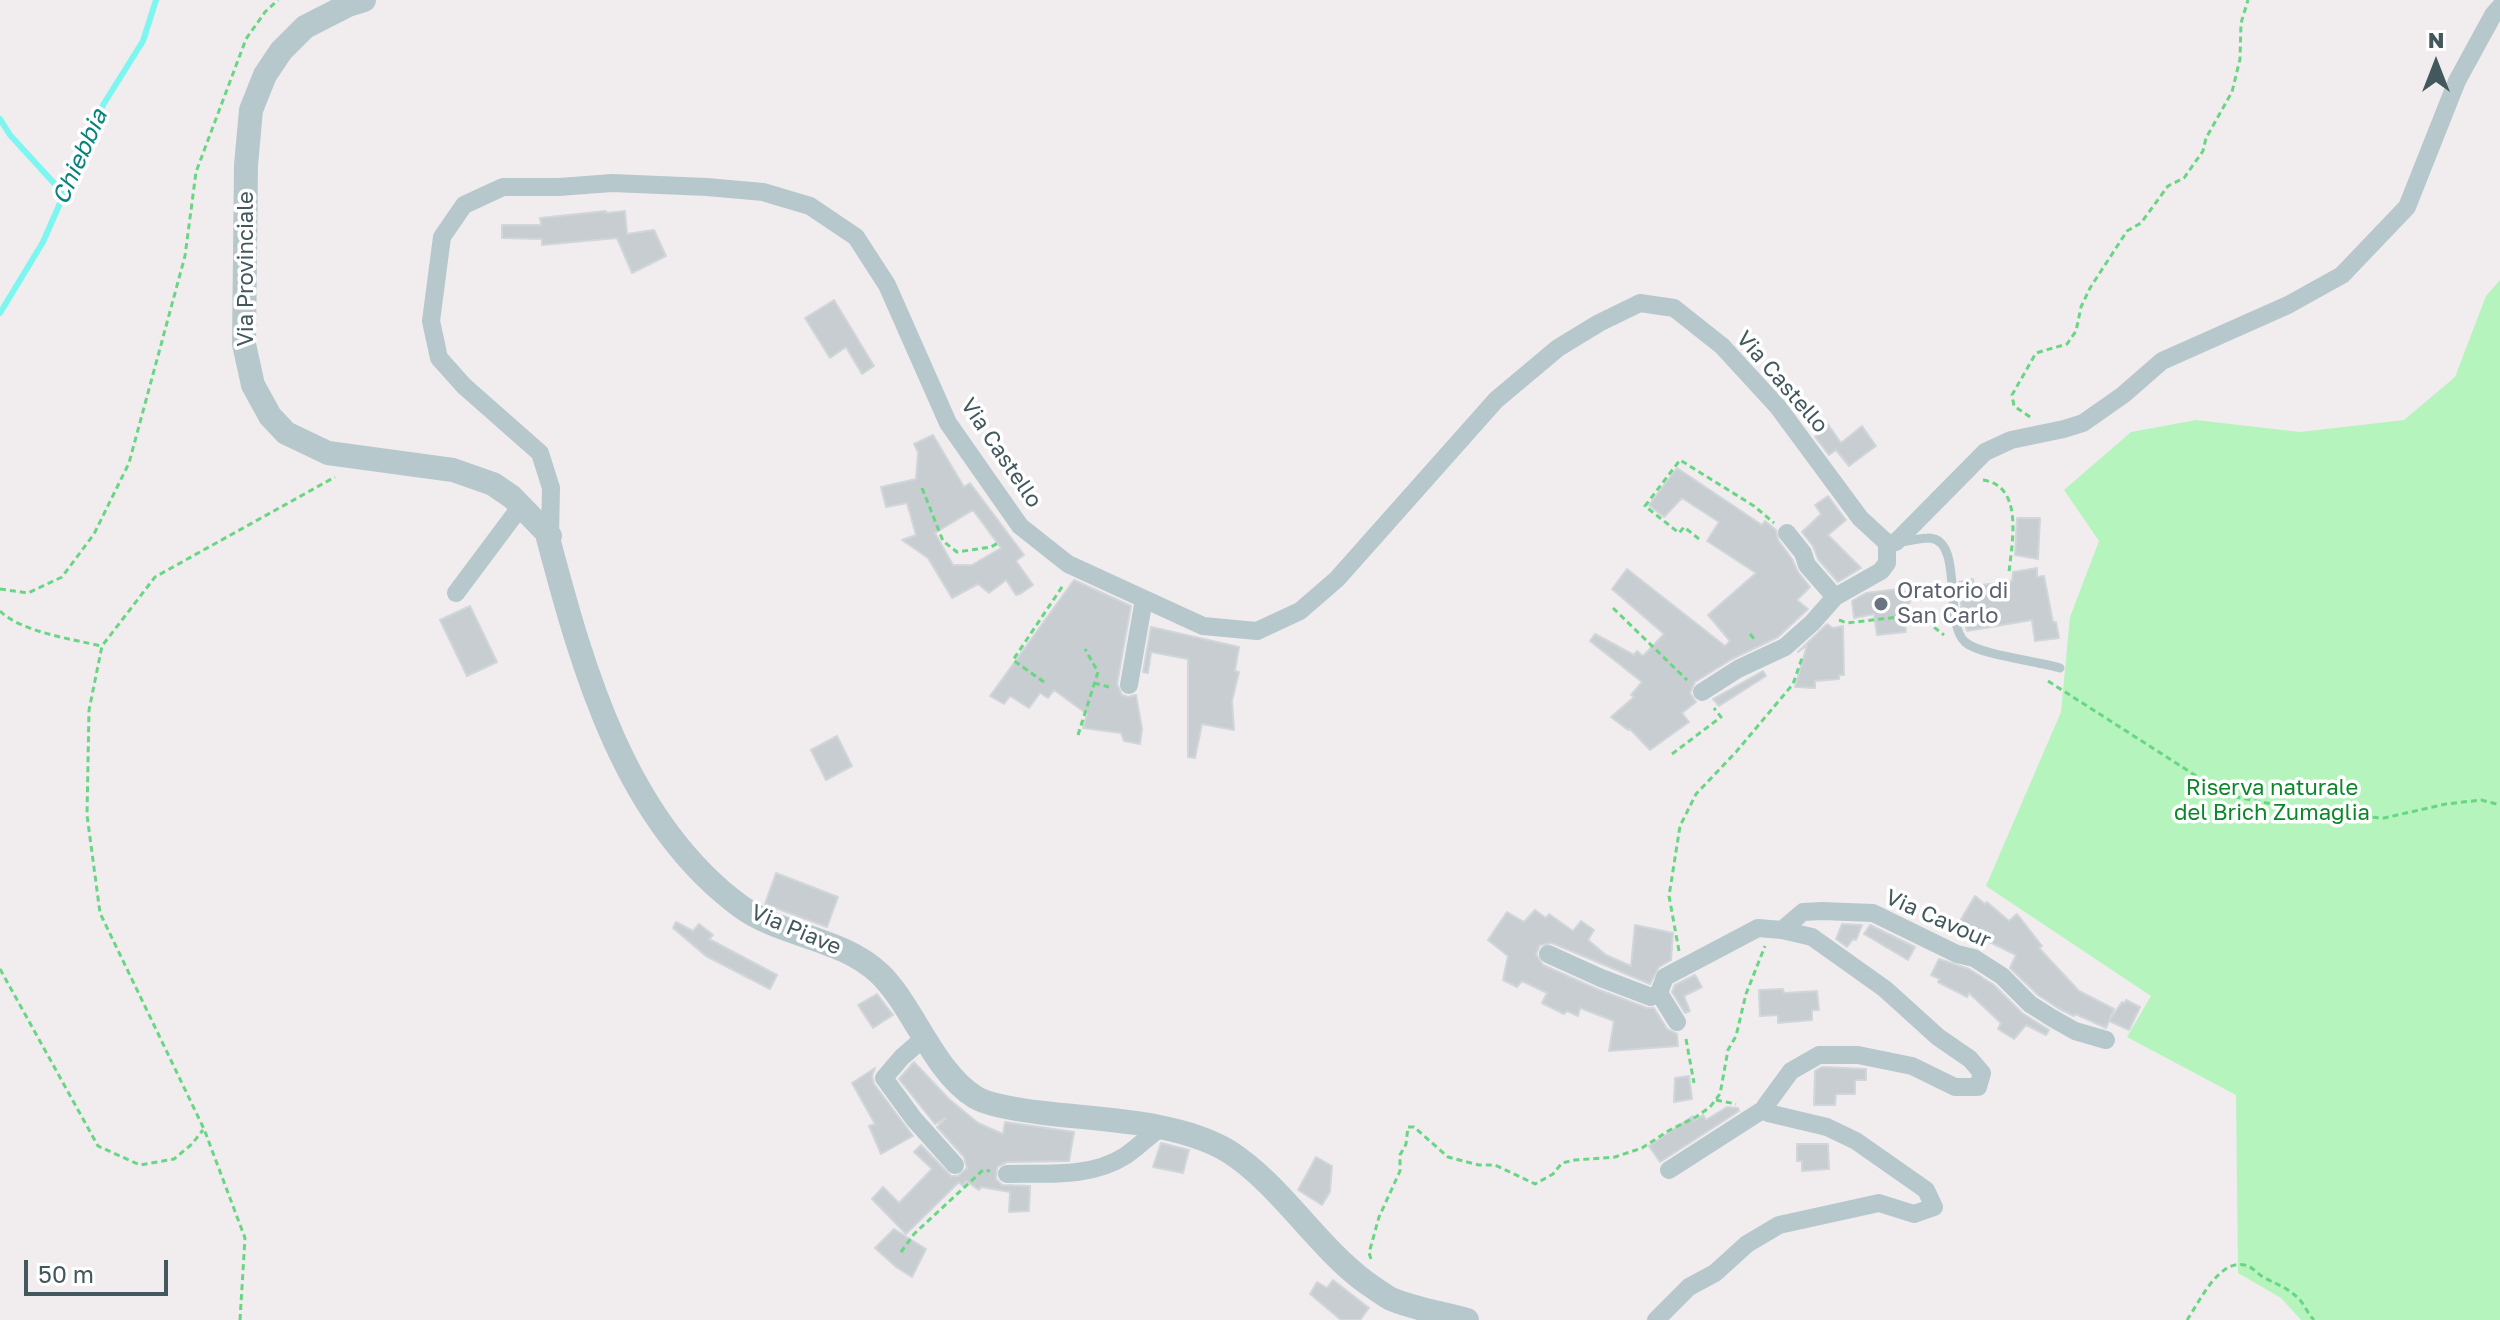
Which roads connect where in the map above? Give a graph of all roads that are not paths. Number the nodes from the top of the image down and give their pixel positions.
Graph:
1 (364, 0) edge
2 (2500, 7) edge
3 (521, 506) junction
4 (1787, 533) road end
5 (550, 536) junction
6 (1891, 542) junction
7 (456, 593) dead end
8 (1835, 597) junction
9 (1144, 599) junction
10 (2060, 668) dead end
11 (1129, 685) dead end
12 (1702, 692) road end
13 (1782, 930) junction
14 (1548, 954) dead end
15 (1659, 993) junction
16 (1677, 1022) road end
17 (924, 1038) junction
18 (2106, 1040) dead end
19 (1764, 1109) junction
20 (1160, 1128) junction
21 (955, 1165) dead end
22 (1669, 1170) dead end
23 (1007, 1174) dead end
24 (1467, 1320) edge
25 (1656, 1320) edge

1 - 3 street, Via Provinciale
2 - 6 street
3 - 5 street, Via Provinciale
3 - 7 street
4 - 8 street
5 - 9 street, Via Castello
5 - 17 street, Via Piave
6 - 8 street
6 - 9 street, Via Castello
6 - 10 lane
8 - 12 street
9 - 11 street
13 - 15 street
13 - 18 street, Via Cavour
13 - 19 street
14 - 15 street
15 - 16 street
17 - 20 street, Via Piave
17 - 21 street
19 - 22 street
19 - 25 street
20 - 23 street
20 - 24 street, Via Piave

